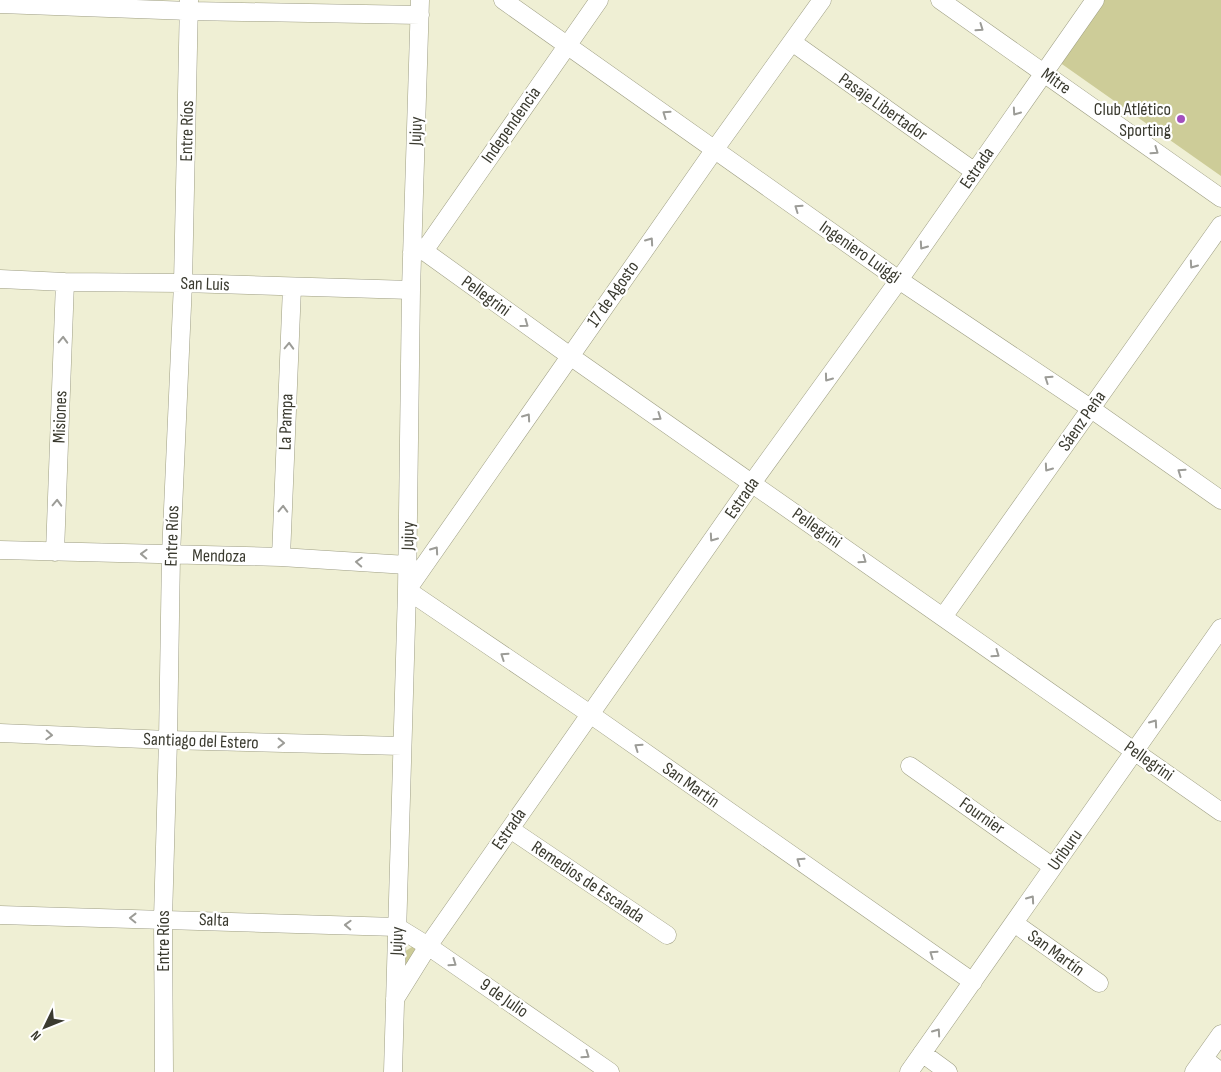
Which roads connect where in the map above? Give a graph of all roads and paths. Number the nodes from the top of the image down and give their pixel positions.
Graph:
1 (503, 0) edge
2 (599, 0) edge
3 (822, 0) edge
4 (940, 0) edge
5 (1093, 0) edge
6 (0, 4) edge
7 (190, 6) edge
8 (420, 8) edge
9 (792, 42) junction
10 (567, 45) junction
11 (1044, 72) junction
12 (715, 149) junction
13 (975, 172) junction
14 (1221, 198) edge
15 (1221, 225) edge
16 (418, 252) junction
17 (0, 279) edge
18 (899, 280) junction
19 (65, 282) junction
20 (183, 284) junction
21 (292, 288) junction
22 (411, 290) junction
23 (570, 356) junction
24 (1090, 408) junction
25 (752, 483) junction
26 (1221, 500) edge
27 (0, 550) edge
28 (56, 552) junction
29 (171, 555) junction
30 (281, 557) junction
31 (408, 565) junction
32 (407, 590) junction
33 (943, 617) junction
34 (1221, 628) edge
35 (590, 714) junction
36 (0, 733) edge
37 (168, 740) junction
38 (402, 746) junction
39 (1135, 751) junction
40 (910, 766) dead end
41 (1221, 812) edge
42 (510, 828) junction
43 (1053, 867) junction
44 (0, 915) edge
45 (163, 919) junction
46 (1014, 923) junction
47 (397, 927) junction
48 (666, 935) dead end
49 (428, 946) junction
50 (973, 982) junction
51 (1099, 983) dead end
52 (395, 1000) junction
53 (1221, 1034) edge
54 (922, 1054) junction
55 (1199, 1066) edge
56 (164, 1072) edge
57 (393, 1072) edge
58 (610, 1072) edge
59 (909, 1072) edge
60 (948, 1072) edge
61 (1221, 1072) edge

1 - 10 street, Ingeniero Luiggi
2 - 10 street, Independencia
3 - 9 street, 17 de Agosto
4 -> 11 street, Mitre
5 - 11 street, Estrada
6 - 7 street
7 - 8 street
7 - 20 street, Entre Ríos
8 - 16 street, Jujuy
9 - 12 street, 17 de Agosto
9 - 13 street, Pasaje Libertador
12 -> 10 street, Ingeniero Luiggi
10 - 16 street, Independencia
11 -> 13 street, Estrada
11 -> 14 street, Mitre
18 -> 12 street, Ingeniero Luiggi
23 -> 12 street, 17 de Agosto
13 -> 18 street, Estrada
15 -> 24 street, Sáenz Peña
16 - 22 street, Jujuy
16 -> 23 street, Pellegrini
17 - 19 street, San Luis
24 -> 18 street, Ingeniero Luiggi
18 -> 25 street, Estrada
19 - 20 street, San Luis
28 -> 19 street, Misiones
20 - 21 street, San Luis
20 - 29 street, Entre Ríos
21 - 22 street, San Luis
30 -> 21 street, La Pampa
22 - 31 street, Jujuy
23 -> 25 street, Pellegrini
32 -> 23 street, 17 de Agosto
26 -> 24 street, Ingeniero Luiggi
24 -> 33 street, Sáenz Peña
25 -> 33 street, Pellegrini
25 -> 35 street, Estrada
27 - 28 street, Mendoza
29 -> 28 street, Mendoza
29 - 30 street, Mendoza
29 - 37 street, Entre Ríos
31 -> 30 street, Mendoza
31 - 32 street, Jujuy
35 -> 32 street, San Martín
32 - 38 street, Jujuy
33 -> 39 street, Pellegrini
39 -> 34 street, Uriburu
35 - 42 street, Estrada
50 -> 35 street, San Martín
36 -> 37 street, Santiago del Estero
37 -> 38 street, Santiago del Estero
37 - 45 street, Entre Ríos
38 - 47 street, Jujuy
39 - 41 street, Pellegrini
39 - 43 street, Uriburu
40 - 43 street, Fournier
42 - 48 street, Remedios de Escalada
42 - 49 street, Estrada
46 -> 43 street, Uriburu
45 -> 44 street, Salta
47 -> 45 street, Salta
45 - 56 street, Entre Ríos
46 - 50 street, Uriburu
46 - 51 street, San Martín
47 - 49 street, 9 de Julio
47 - 52 street, Jujuy
49 - 52 street, Estrada
49 -> 58 street, 9 de Julio
54 -> 50 street, Uriburu
52 - 57 street, Jujuy
53 - 55 street
54 - 59 street, Uriburu
54 - 60 street
55 - 61 street

